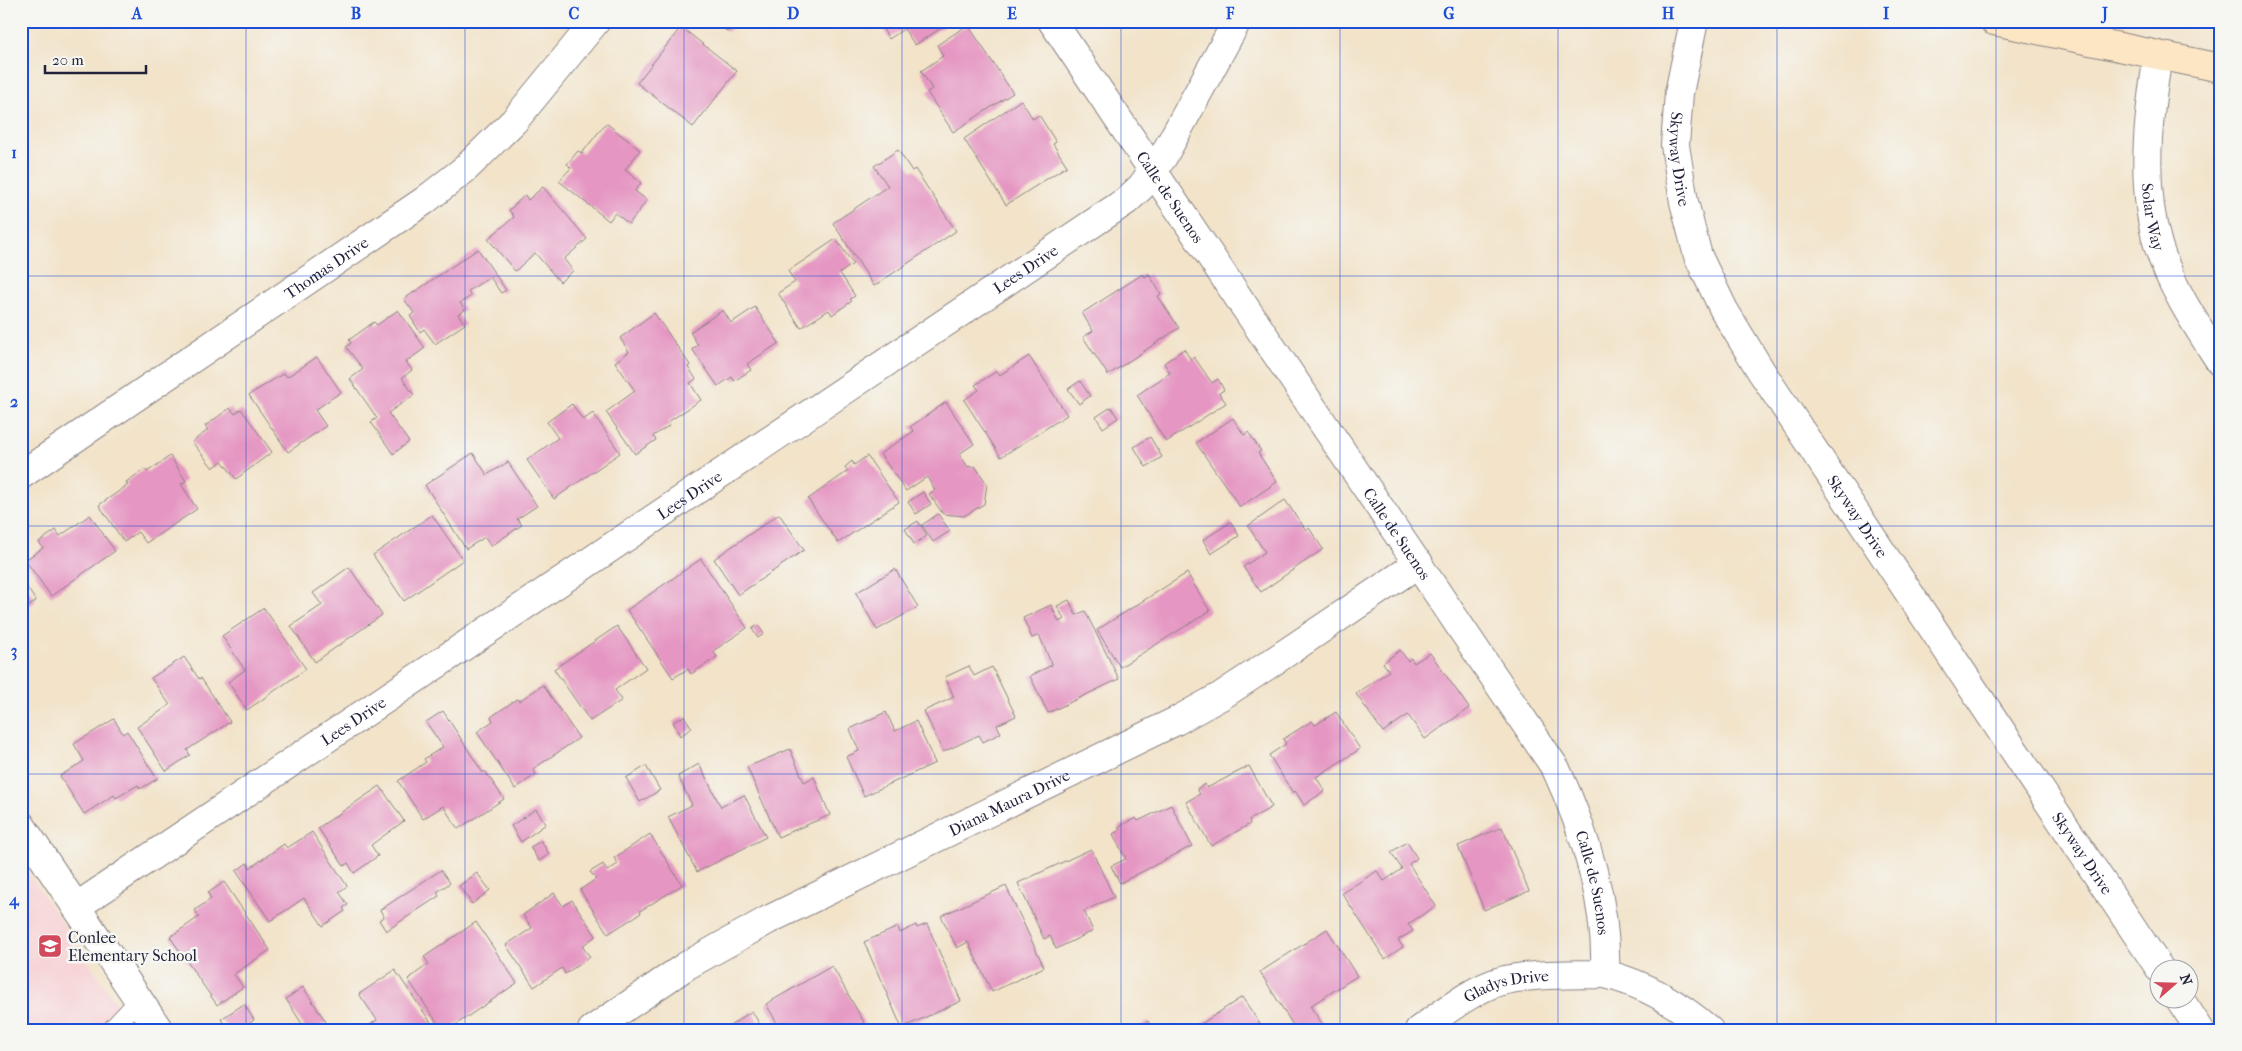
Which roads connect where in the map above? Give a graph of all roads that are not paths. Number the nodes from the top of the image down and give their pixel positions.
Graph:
1 (596, 21) edge
2 (1052, 21) edge
3 (1237, 21) edge
4 (1694, 21) edge
5 (1994, 21) edge
6 (2158, 56) junction
7 (2221, 68) edge
8 (1154, 172) junction
9 (2221, 363) edge
10 (21, 475) edge
11 (1418, 563) junction
12 (21, 825) edge
13 (76, 907) junction
14 (2153, 958) edge
15 (1605, 974) junction
16 (139, 1000) junction
17 (2186, 1008) edge
18 (112, 1030) edge
19 (159, 1030) edge
20 (592, 1030) edge
21 (1418, 1030) edge
22 (1709, 1030) edge
23 (2200, 1030) edge

1 - 10 street, Thomas Drive
2 - 8 street, Calle de Suenos
3 - 8 street, Lees Drive
4 - 14 street, Skyway Drive
5 - 6 street
6 - 7 street
6 - 9 street, Solar Way
8 - 11 street, Calle de Suenos
8 - 13 street, Lees Drive
11 - 15 street, Calle de Suenos
11 - 20 street, Diana Maura Drive
12 - 13 street
13 - 16 street
15 - 21 street, Gladys Drive
15 - 22 street
16 - 18 lane
16 - 19 street
17 - 23 street

